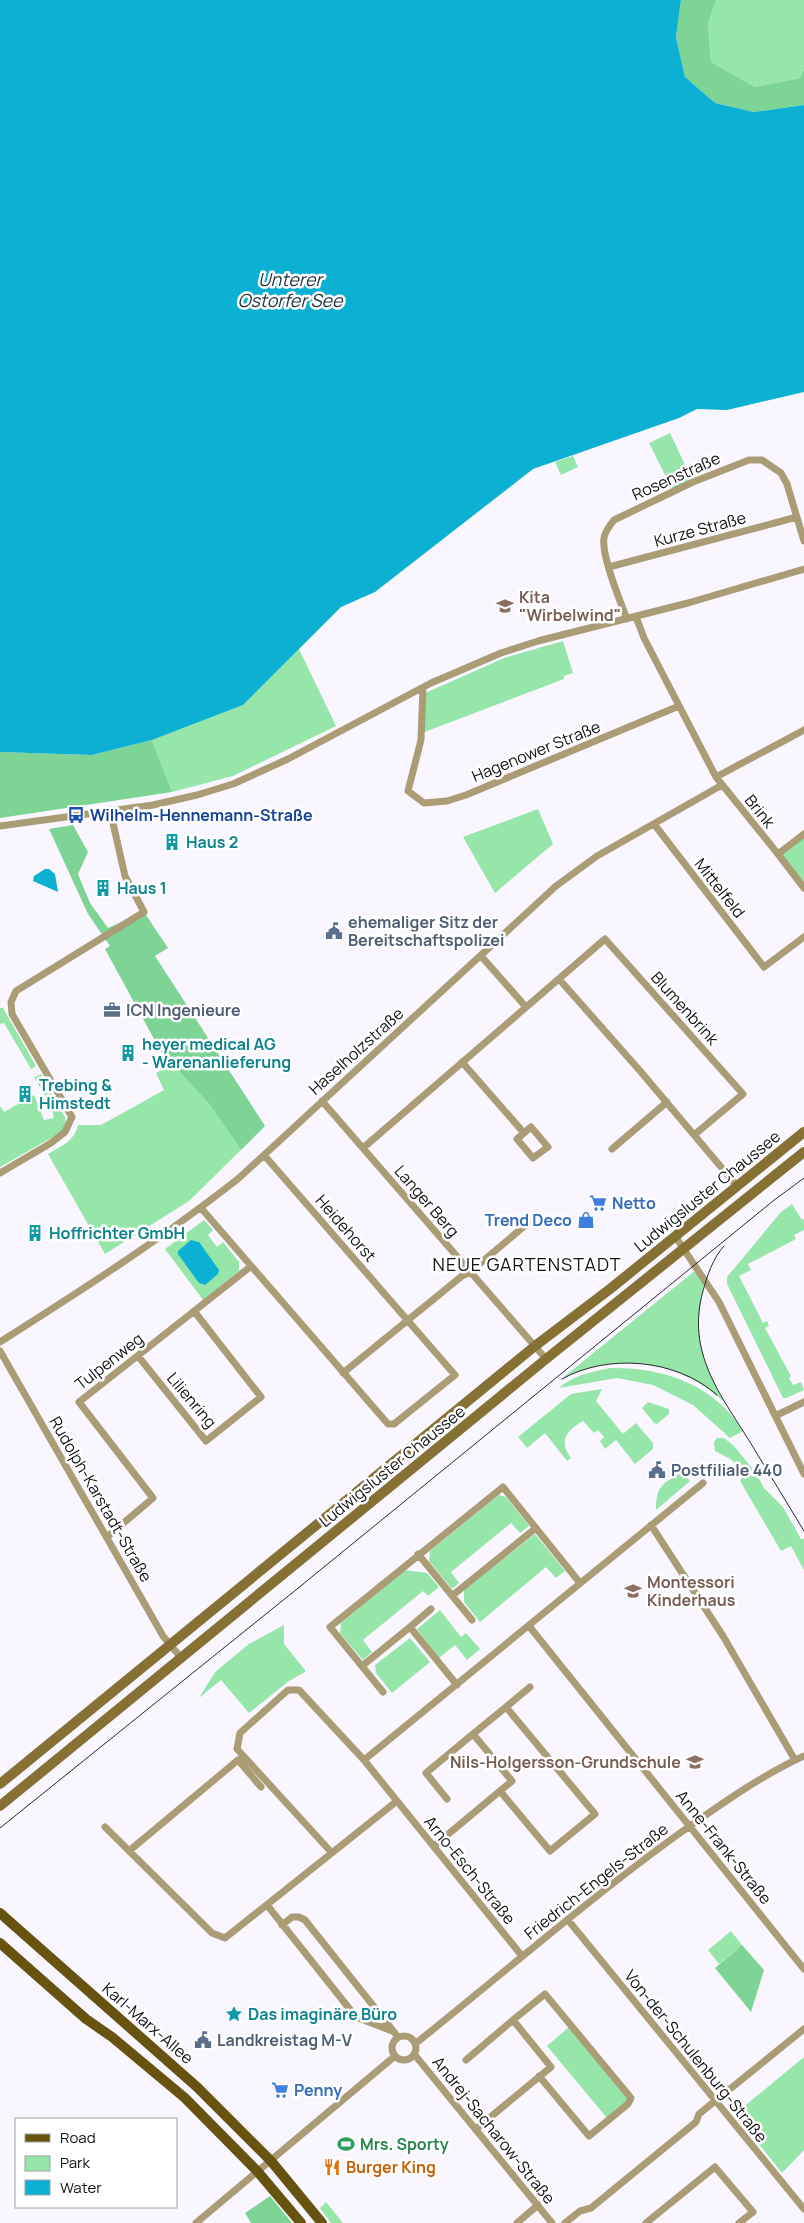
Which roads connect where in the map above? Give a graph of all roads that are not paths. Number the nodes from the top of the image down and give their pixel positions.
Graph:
1 (797, 517) junction
2 (804, 541) edge
3 (609, 567) junction
4 (804, 569) edge
5 (636, 617) junction
6 (626, 619) junction
7 (423, 688) junction
8 (679, 706) junction
9 (804, 730) edge
10 (716, 777) junction
11 (722, 785) junction
12 (110, 810) junction
13 (654, 824) junction
14 (0, 826) edge
15 (804, 834) edge
16 (778, 854) junction
17 (804, 888) edge
18 (804, 937) edge
19 (481, 956) junction
20 (559, 979) junction
21 (526, 1007) junction
22 (462, 1062) junction
23 (322, 1101) junction
24 (667, 1102) junction
25 (524, 1132) junction
26 (804, 1132) edge
27 (694, 1135) junction
28 (363, 1148) junction
29 (612, 1149) dead end
30 (804, 1152) edge
31 (264, 1155) junction
32 (0, 1174) edge
33 (737, 1186) junction
34 (201, 1208) junction
35 (528, 1223) dead end
36 (675, 1236) junction
37 (684, 1250) junction
38 (250, 1267) junction
39 (470, 1272) junction
40 (194, 1311) junction
41 (407, 1320) junction
42 (0, 1342) edge
43 (535, 1346) junction
44 (0, 1351) edge
45 (138, 1356) junction
46 (546, 1358) junction
47 (344, 1372) junction
48 (804, 1402) edge
49 (775, 1416) junction
50 (804, 1474) edge
51 (703, 1483) dead end
52 (651, 1525) junction
53 (536, 1528) junction
54 (107, 1537) junction
55 (418, 1554) junction
56 (580, 1583) junction
57 (452, 1595) junction
58 (431, 1609) dead end
59 (472, 1620) dead end
60 (529, 1626) junction
61 (410, 1627) junction
62 (171, 1646) junction
63 (182, 1659) junction
64 (362, 1666) junction
65 (457, 1685) junction
66 (530, 1687) dead end
67 (383, 1692) dead end
68 (506, 1706) junction
69 (473, 1734) junction
70 (804, 1756) edge
71 (364, 1760) junction
72 (795, 1760) junction
73 (0, 1784) edge
74 (261, 1787) dead end
75 (500, 1791) junction
76 (447, 1799) dead end
77 (397, 1801) junction
78 (0, 1806) edge
79 (689, 1826) junction
80 (105, 1827) dead end
81 (434, 1846) junction
82 (129, 1851) junction
83 (332, 1853) junction
84 (267, 1905) junction
85 (0, 1913) edge
86 (568, 1920) junction
87 (282, 1925) junction
88 (0, 1943) edge
89 (522, 1956) junction
90 (804, 1968) edge
91 (513, 2020) junction
92 (804, 2029) edge
93 (392, 2031) junction
94 (398, 2037) junction
95 (415, 2044) junction
96 (414, 2054) junction
97 (395, 2056) junction
98 (466, 2060) dead end
99 (540, 2076) junction
100 (715, 2102) junction
101 (476, 2129) junction
102 (271, 2161) junction
103 (258, 2172) junction
104 (538, 2205) junction
105 (804, 2209) edge
106 (196, 2223) edge
107 (301, 2223) edge
108 (322, 2223) edge
109 (517, 2223) edge
110 (552, 2223) edge
111 (565, 2223) edge
112 (646, 2223) edge
113 (739, 2223) edge

1 - 2 street, Rosenstraße
1 - 3 street, Kurze Straße
1 - 3 street, Rosenstraße
3 - 6 street, Rosenstraße
4 - 5 street
5 - 6 street
5 - 8 street
6 - 7 street
7 - 8 street, Hagenower Straße
7 - 12 street
8 - 10 street
9 - 10 street
10 - 11 street
11 - 13 street, Haselholzstraße
11 - 16 street, Brink
12 - 14 street
12 - 32 street
13 - 18 street, Mittelfeld
13 - 19 street, Haselholzstraße
15 - 16 street
16 - 17 street, Brink
19 - 21 street
19 - 23 street, Haselholzstraße
20 - 21 street, Blumenbrink
20 - 24 street
20 - 27 street, Blumenbrink
21 - 22 street
22 - 25 street
22 - 28 street
23 - 28 street, Langer Berg
23 - 31 street, Haselholzstraße
24 - 27 street
24 - 29 street
25 - 25 street
26 - 33 street, Ludwigsluster Chaussee
27 - 33 street
28 - 39 street, Langer Berg
30 - 37 street, Ludwigsluster Chaussee
31 - 34 street, Haselholzstraße
31 - 41 street, Heidehorst
33 - 36 street, Ludwigsluster Chaussee
34 - 38 street
34 - 42 street, Haselholzstraße
35 - 39 street
36 - 37 street
36 - 43 street, Ludwigsluster Chaussee
37 - 46 street, Ludwigsluster Chaussee
37 - 49 street
38 - 40 street, Tulpenweg
38 - 47 street, Heidehorst
39 - 41 street
39 - 43 street, Langer Berg
40 - 45 street, Tulpenweg
40 - 45 street, Lilienring
41 - 47 street
41 - 47 street, Heidehorst
43 - 46 street, Langer Berg
43 - 62 street, Ludwigsluster Chaussee
44 - 54 street, Rudolph-Karstadt-Straße
45 - 54 street, Tulpenweg
46 - 63 street, Ludwigsluster Chaussee
48 - 49 street
49 - 50 street
51 - 52 street
52 - 56 street
52 - 72 street
53 - 55 street
53 - 56 street
53 - 57 street
54 - 62 street, Rudolph-Karstadt-Straße
55 - 57 street
55 - 64 street
56 - 60 street
57 - 59 street
58 - 61 street
60 - 65 street
60 - 79 street, Anne-Frank-Straße
61 - 64 street
61 - 65 street
62 - 63 street, Rudolph-Karstadt-Straße
62 - 73 street, Ludwigsluster Chaussee
63 - 78 street, Ludwigsluster Chaussee
64 - 67 street
65 - 71 street
66 - 68 street
68 - 69 street
68 - 75 street
69 - 75 street
69 - 76 street
70 - 72 street, Friedrich-Engels-Straße
71 - 77 street, Arno-Esch-Straße
71 - 83 street, Arno-Esch-Straße
72 - 79 street, Friedrich-Engels-Straße
74 - 82 street
75 - 81 street
77 - 81 street, Arno-Esch-Straße
77 - 83 street
79 - 86 street, Friedrich-Engels-Straße
79 - 90 street, Anne-Frank-Straße
80 - 82 street
81 - 89 street, Arno-Esch-Straße
82 - 84 street
83 - 84 street
84 - 87 street
85 - 102 main road, Karl-Marx-Allee
86 - 89 street, Friedrich-Engels-Straße
86 - 100 street, Von-der-Schulenburg-Straße
87 - 93 street
87 - 93 street
88 - 103 main road, Karl-Marx-Allee
89 - 95 street, Friedrich-Engels-Straße
91 - 98 street
91 - 99 street
91 - 99 street
92 - 100 street
93 - 94 street
94 - 95 street
94 - 97 street
95 - 96 street
96 - 97 street
96 - 101 street, Andrej-Sacharow-Straße
97 - 102 street
99 - 101 street
100 - 105 street, Von-der-Schulenburg-Straße
100 - 111 street
101 - 104 street, Andrej-Sacharow-Straße
102 - 103 street
102 - 108 main road, Karl-Marx-Allee
103 - 106 street
103 - 107 main road, Karl-Marx-Allee
104 - 109 street
104 - 110 street, Andrej-Sacharow-Straße
112 - 113 street

